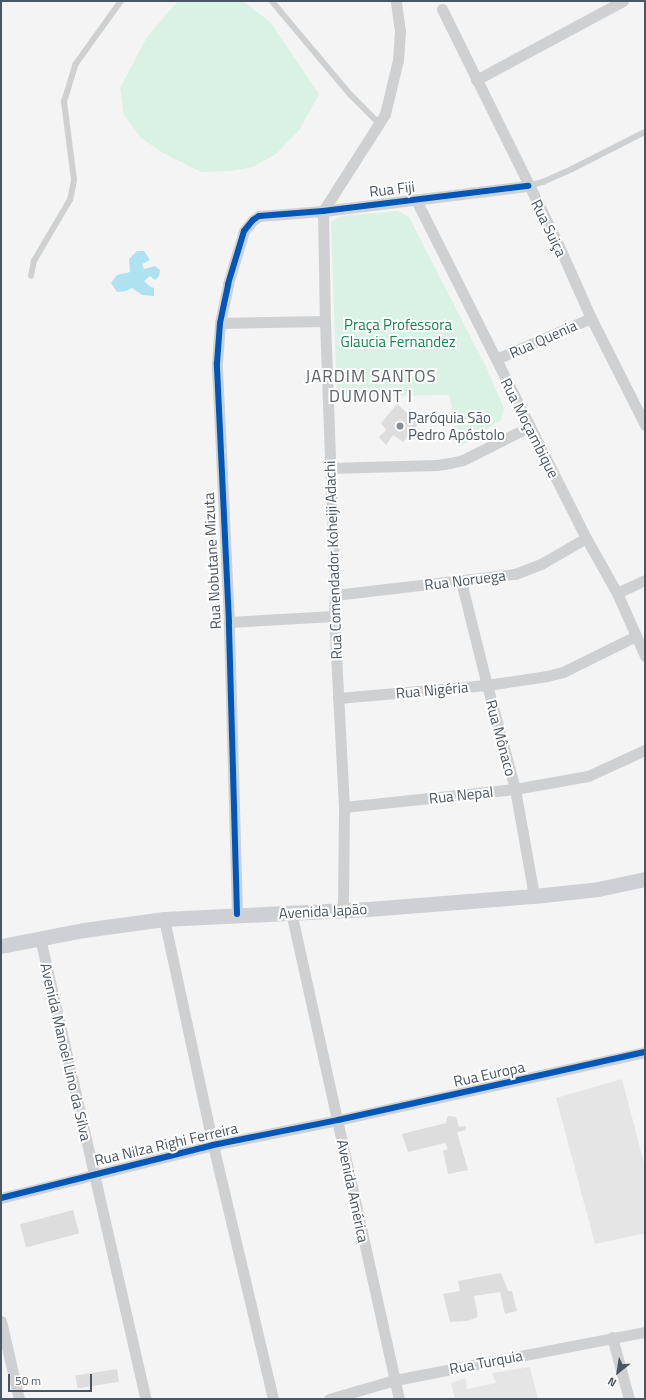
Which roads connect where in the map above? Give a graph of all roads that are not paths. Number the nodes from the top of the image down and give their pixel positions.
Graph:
1 (121, 1) edge
2 (272, 1) edge
3 (396, 1) edge
4 (623, 1) edge
5 (442, 8) dead end
6 (476, 80) junction
7 (379, 123) junction
8 (645, 132) edge
9 (528, 186) junction
10 (416, 200) junction
11 (323, 211) junction
12 (259, 216) joint
13 (31, 276) dead end
14 (591, 318) junction
15 (325, 321) junction
16 (220, 323) junction
17 (496, 359) junction
18 (645, 425) edge
19 (529, 427) junction
20 (330, 468) junction
21 (586, 538) junction
22 (645, 580) edge
23 (461, 581) junction
24 (617, 593) junction
25 (335, 595) junction
26 (334, 616) junction
27 (229, 622) junction
28 (636, 636) junction
29 (645, 656) edge
30 (487, 685) junction
31 (338, 698) junction
32 (645, 750) edge
33 (515, 789) junction
34 (344, 808) junction
35 (645, 879) edge
36 (534, 896) junction
37 (343, 910) junction
38 (291, 912) junction
39 (237, 914) junction
40 (164, 919) junction
41 (40, 938) junction
42 (1, 946) edge
43 (645, 1052) edge
44 (338, 1120) junction
45 (213, 1145) junction
46 (94, 1174) junction
47 (1, 1198) edge
48 (1, 1321) edge
49 (645, 1332) edge
50 (612, 1337) junction
51 (395, 1380) junction
52 (19, 1399) edge
53 (146, 1399) edge
54 (273, 1399) edge
55 (329, 1399) edge
56 (399, 1399) edge
57 (629, 1399) edge

1 - 13 lane
2 - 7 lane
3 - 7 street
4 - 6 street
5 - 6 street, Rua Suiça
6 - 9 street, Rua Suiça
7 - 11 street
8 - 9 lane
9 - 10 street, Rua Fiji
9 - 14 street, Rua Suiça
10 - 11 street, Rua Fiji
10 - 17 street, Rua Moçambique
11 - 12 street, Rua Fiji
11 - 15 street, Rua Comendador Koheiji Adachi
12 - 16 street, Rua Nobutane Mizuta
14 - 17 street, Rua Quenia
14 - 18 street, Rua Suiça
15 - 16 street
15 - 20 street, Rua Comendador Koheiji Adachi
16 - 27 street, Rua Nobutane Mizuta
17 - 19 street, Rua Moçambique
19 - 20 street
19 - 21 street, Rua Moçambique
20 - 25 street, Rua Comendador Koheiji Adachi
21 - 23 street, Rua Noruega
21 - 24 street, Rua Moçambique
22 - 24 street
23 - 25 street, Rua Noruega
23 - 30 street, Rua Mônaco
24 - 28 street, Rua Moçambique
25 - 26 street, Rua Comendador Koheiji Adachi
26 - 27 street
26 - 31 street, Rua Comendador Koheiji Adachi
27 - 39 street, Rua Nobutane Mizuta
28 - 29 street, Rua Moçambique
28 - 30 street, Rua Nigéria
30 - 31 street, Rua Nigéria
30 - 33 street, Rua Mônaco
31 - 34 street, Rua Comendador Koheiji Adachi
32 - 33 street, Rua Nepal
33 - 34 street, Rua Nepal
33 - 36 street, Rua Mônaco
34 - 37 street, Rua Comendador Koheiji Adachi
35 - 36 main road, Avenida Japão
36 - 37 main road, Avenida Japão
37 - 38 main road, Avenida Japão
38 - 39 main road, Avenida Japão
38 - 44 street, Avenida América
39 - 40 main road, Avenida Japão
40 - 41 main road, Avenida Japão
40 - 45 street
41 - 42 main road, Avenida Japão
41 - 46 street, Avenida Manoel Lino da Silva
43 - 44 street, Rua Europa
44 - 45 street, Rua Nilza Righi Ferreira
44 - 51 street, Avenida América
45 - 46 street, Rua Nilza Righi Ferreira
45 - 54 street
46 - 47 street, Rua Nilza Righi Ferreira
46 - 53 street, Avenida Manoel Lino da Silva
48 - 52 street
49 - 50 street, Rua Turquia
50 - 51 street, Rua Turquia
50 - 57 street
51 - 55 street, Rua Turquia
51 - 56 street, Avenida América

